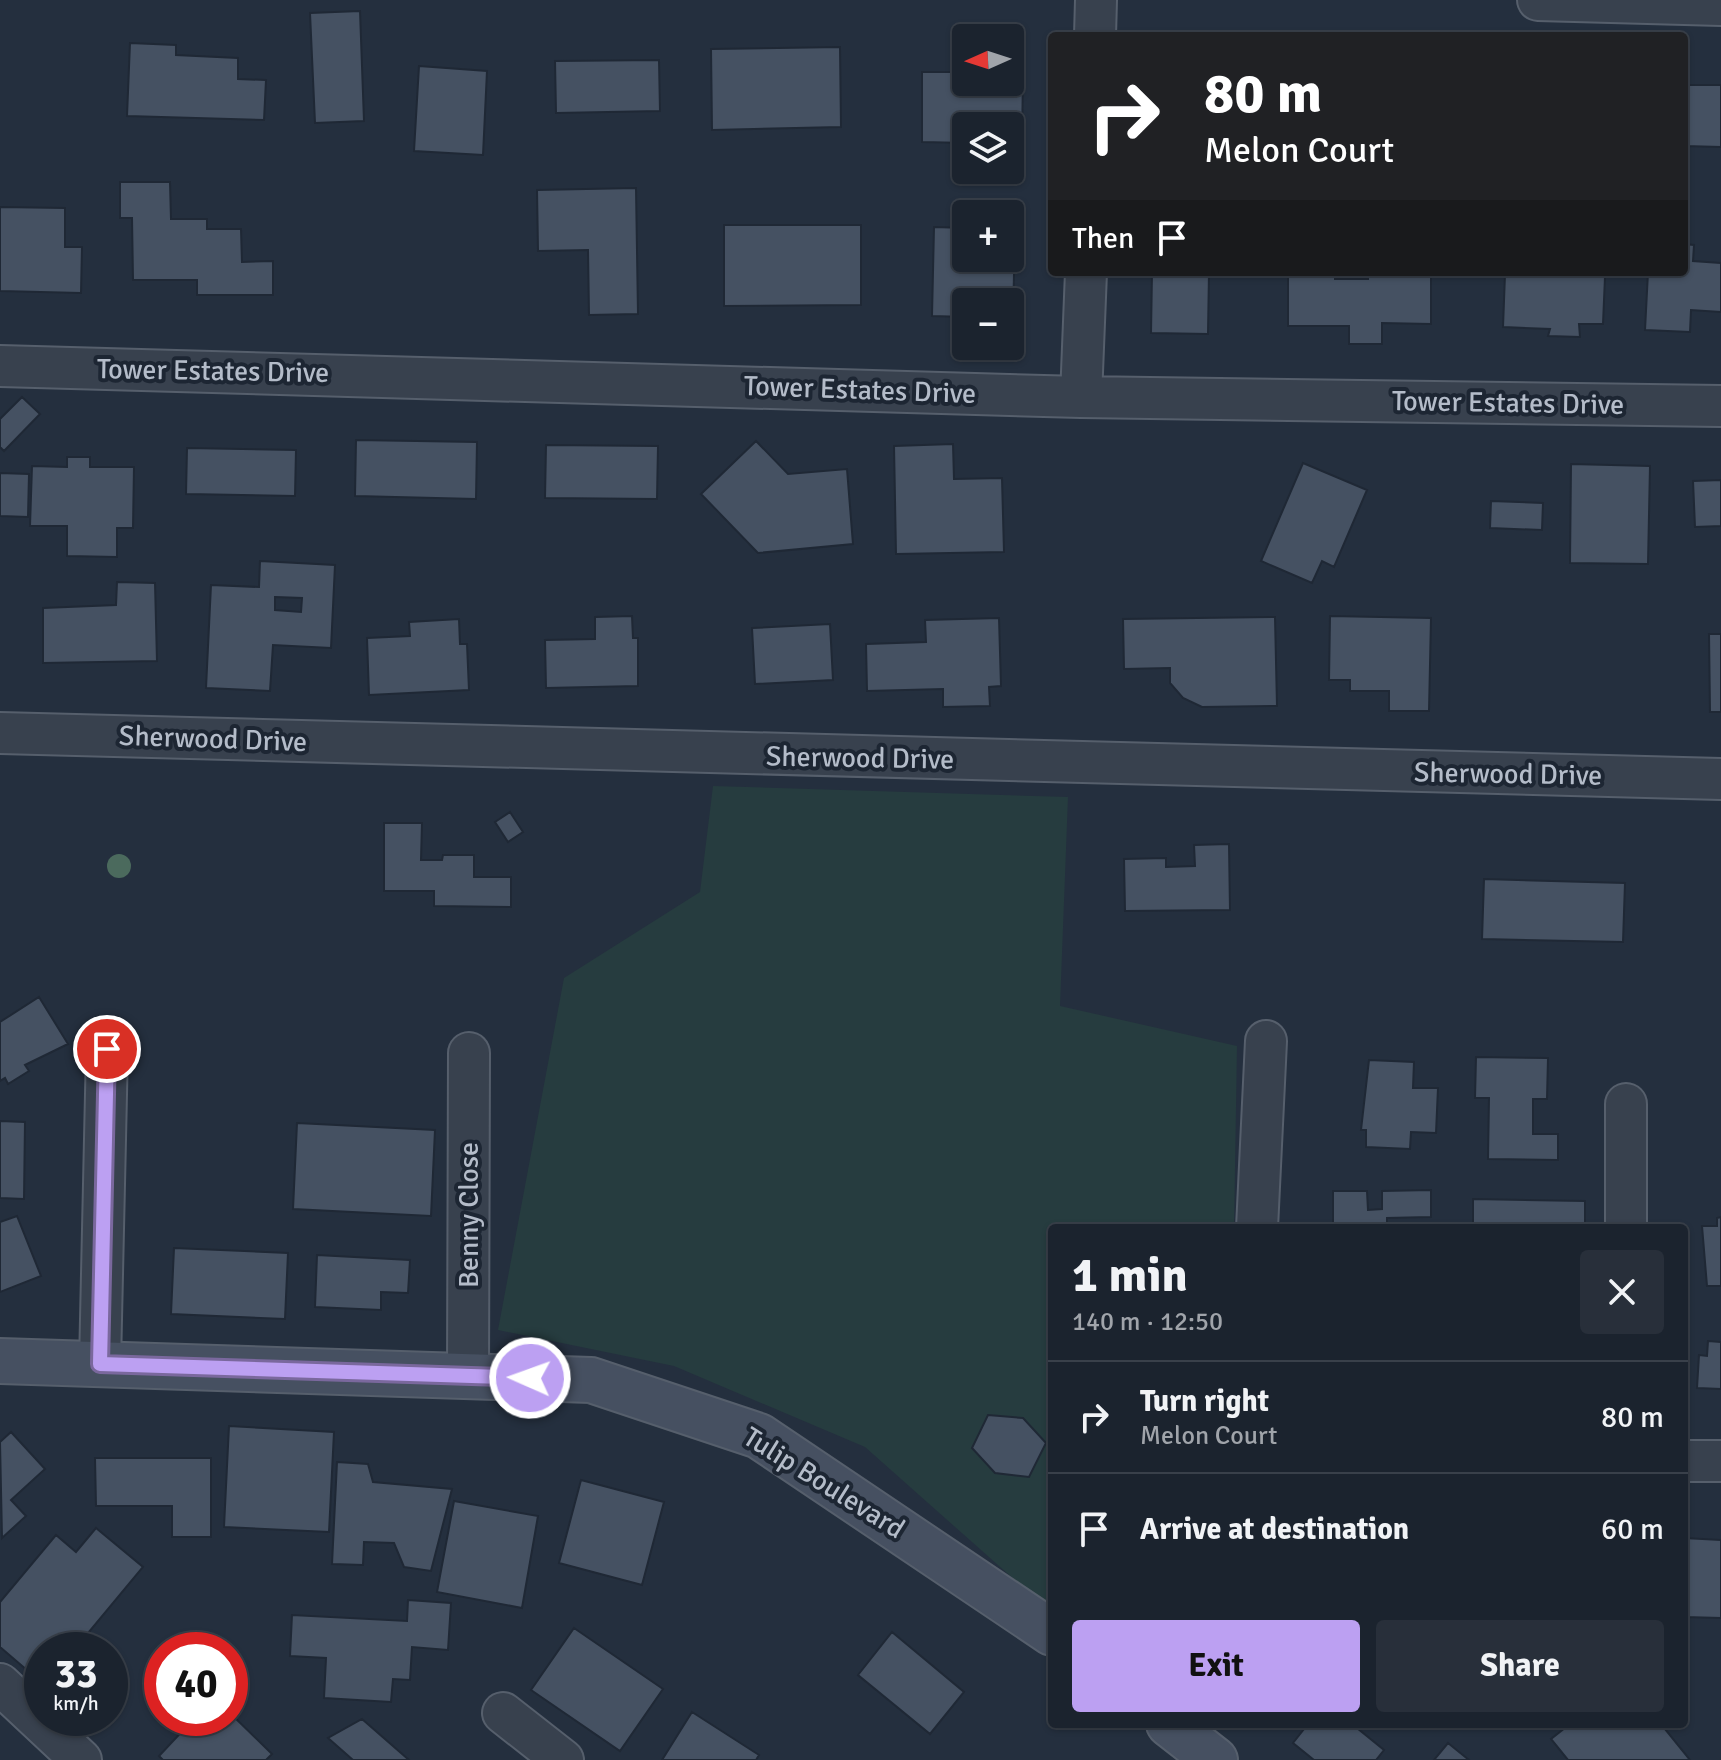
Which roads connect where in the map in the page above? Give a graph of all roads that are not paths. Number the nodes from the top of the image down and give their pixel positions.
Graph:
1 (1096, 0) edge
2 (1538, 0) edge
3 (1721, 5) edge
4 (1095, 32) edge
5 (1086, 276) edge
6 (0, 366) edge
7 (1081, 397) junction
8 (1721, 406) edge
9 (0, 733) edge
10 (1721, 779) edge
11 (1266, 1041) dead end
12 (107, 1049) dead end
13 (469, 1053) dead end
14 (1626, 1104) dead end
15 (1257, 1224) edge
16 (1626, 1224) edge
17 (0, 1361) edge
18 (100, 1364) junction
19 (468, 1376) junction
20 (1688, 1461) edge
21 (1721, 1461) edge
22 (1048, 1630) edge
23 (0, 1684) edge
24 (503, 1713) dead end
25 (1174, 1728) edge
26 (81, 1760) edge
27 (563, 1760) edge
28 (1215, 1760) edge

1 - 4 street
2 - 3 street
5 - 7 street
6 - 7 street, Tower Estates Drive
7 - 8 street, Tower Estates Drive
9 - 10 street, Sherwood Drive
11 - 15 street
12 - 18 street
13 - 19 street, Benny Close
14 - 16 street
17 - 18 street, Tulip Boulevard
18 - 19 street, Tulip Boulevard
19 - 22 street, Tulip Boulevard
20 - 21 street
23 - 26 street
24 - 27 street
25 - 28 street

